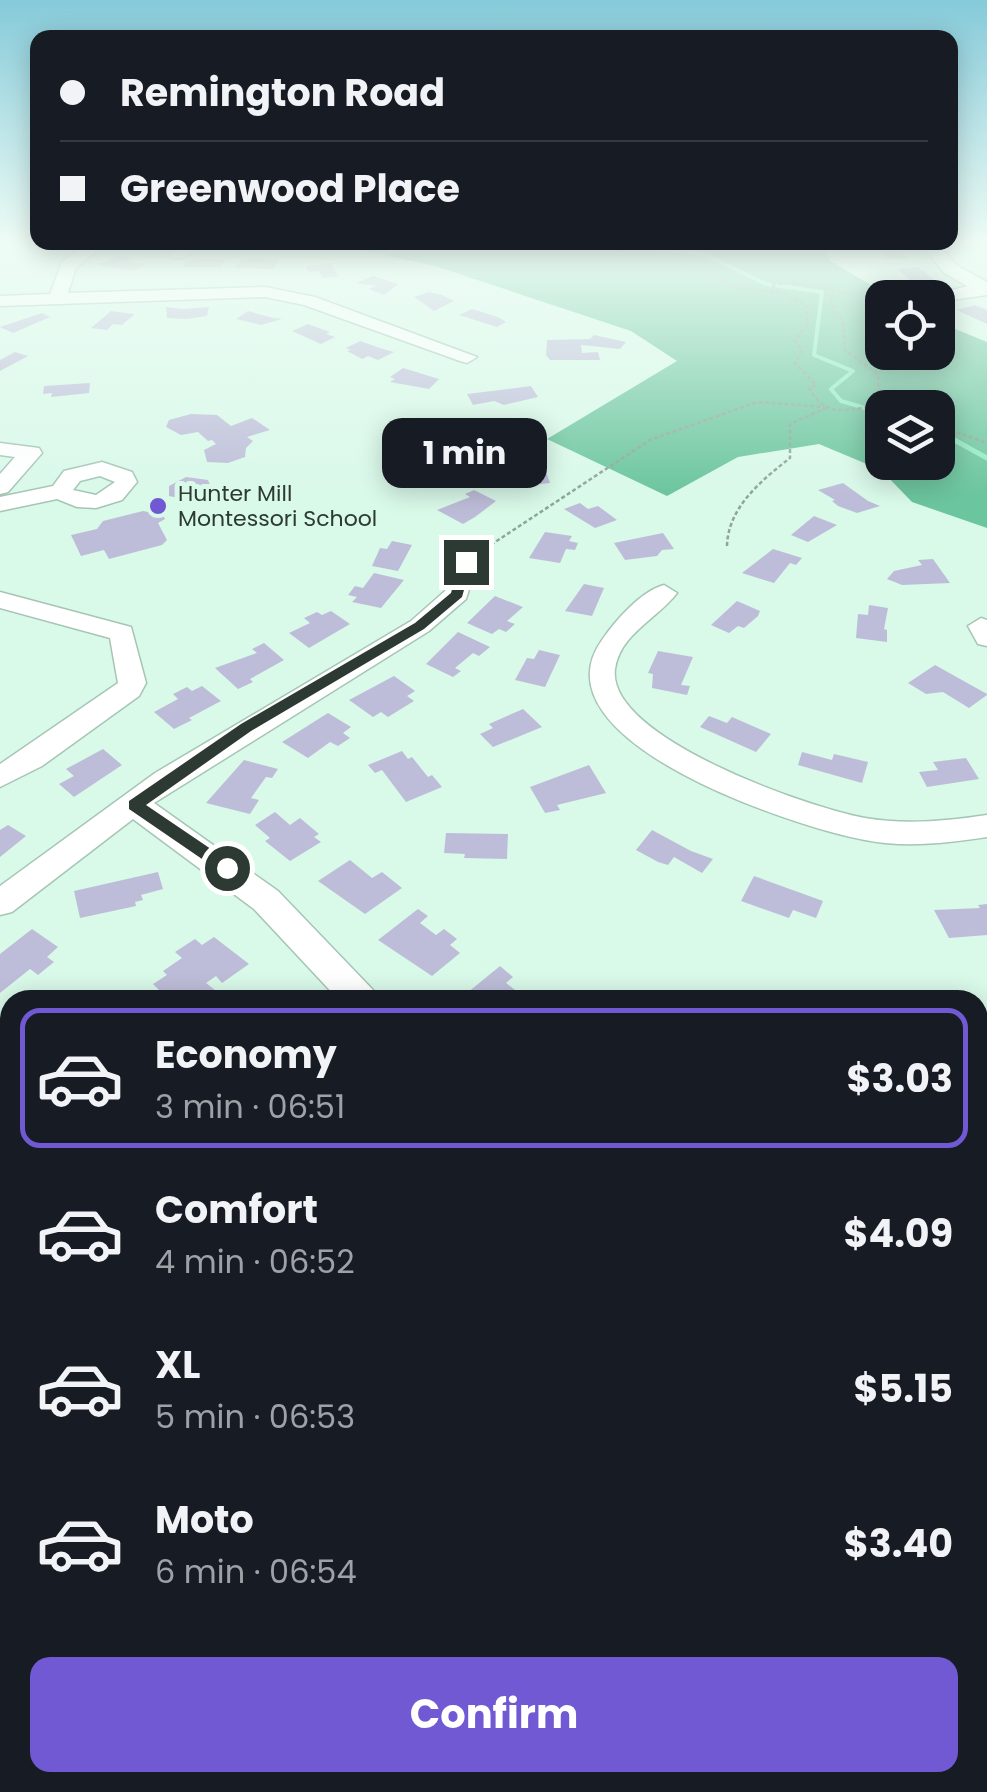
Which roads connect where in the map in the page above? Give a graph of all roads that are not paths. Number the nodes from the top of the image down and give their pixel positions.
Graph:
1 (383, 328) edge
2 (467, 357) dead end
3 (0, 449) edge
4 (0, 487) edge
5 (62, 492) dead end
6 (0, 504) edge
7 (466, 562) road end
8 (664, 593) dead end
9 (0, 600) edge
10 (0, 777) edge
11 (135, 805) junction
12 (987, 826) edge
13 (0, 903) edge
14 (340, 990) edge

1 - 2 street
3 - 4 street
5 - 6 street
7 - 11 street
8 - 12 street
9 - 10 street
11 - 13 street
11 - 14 street

